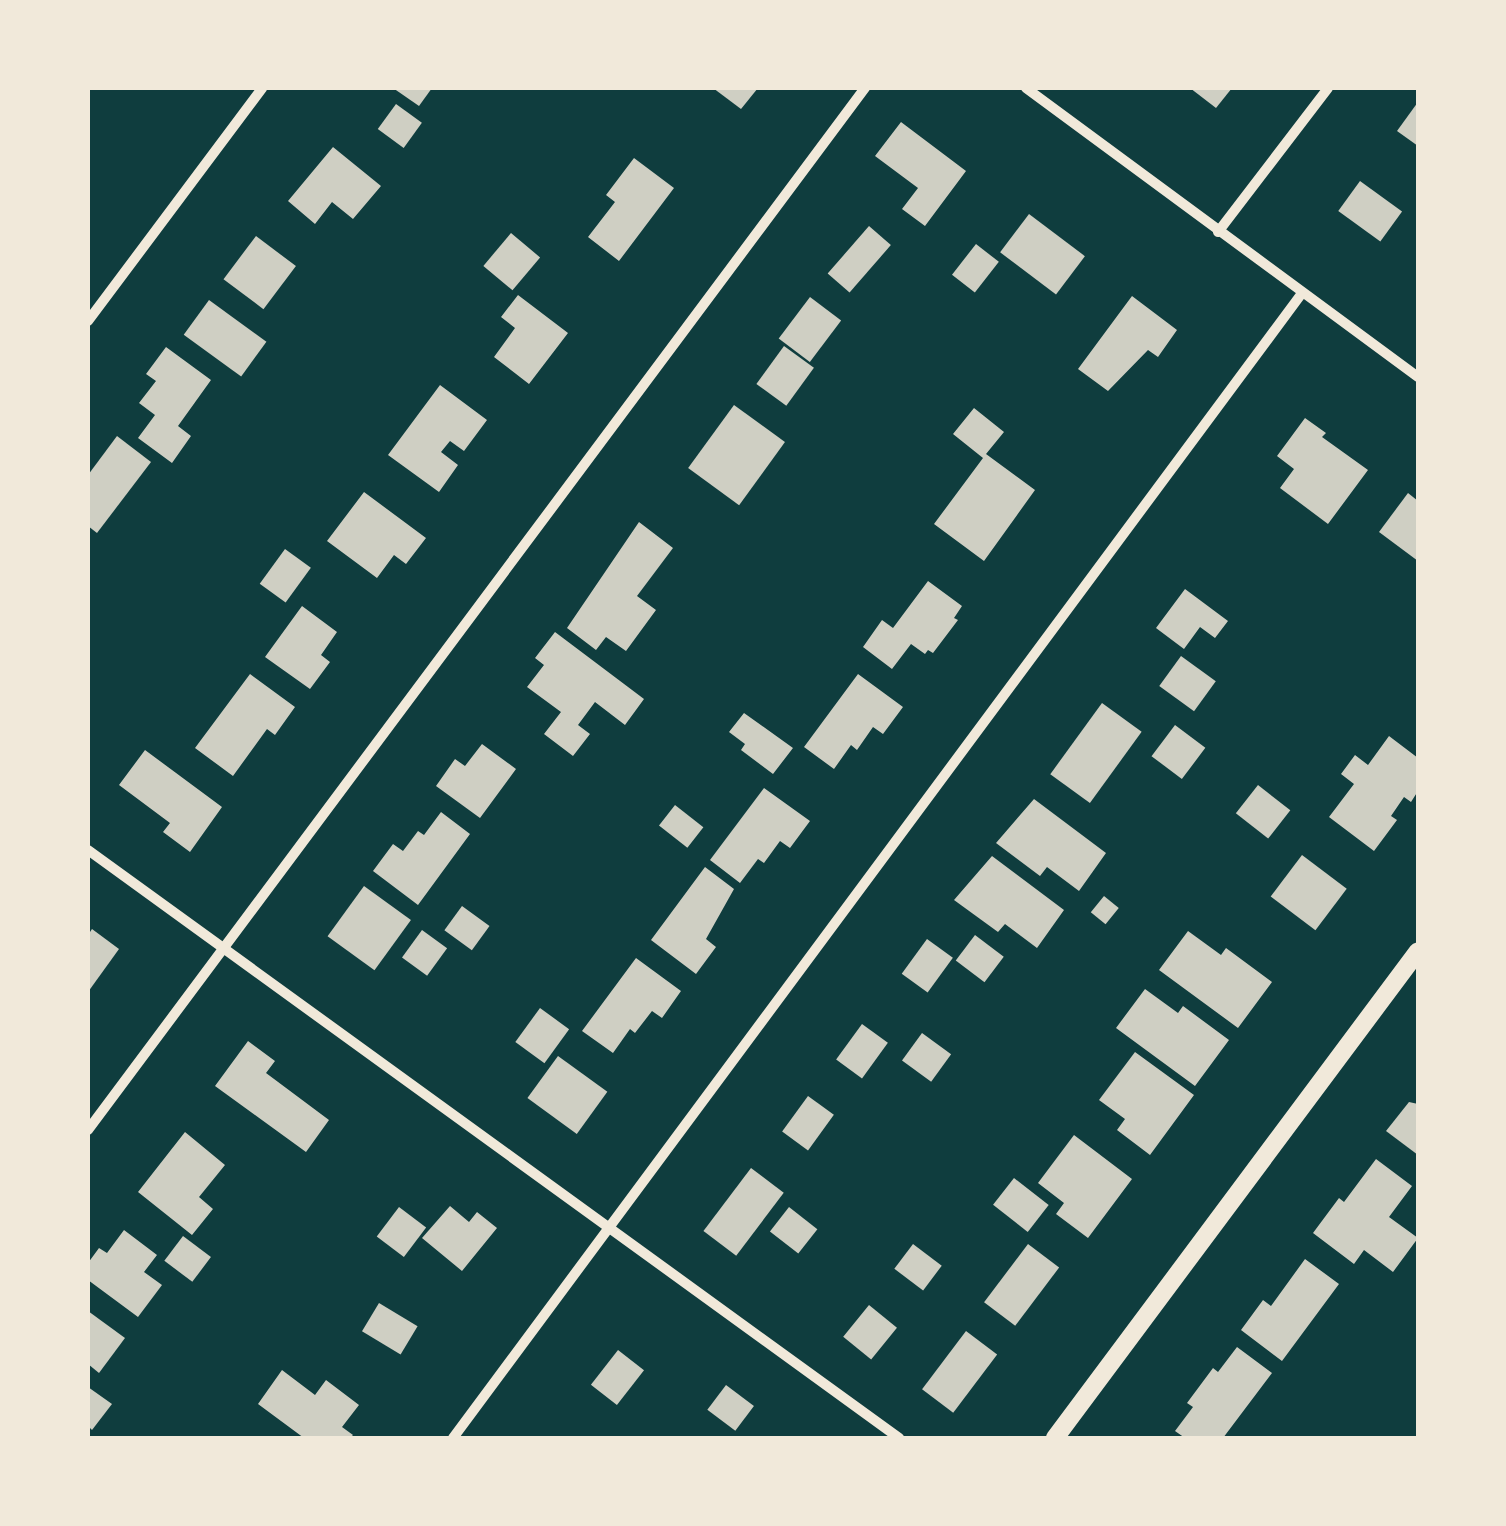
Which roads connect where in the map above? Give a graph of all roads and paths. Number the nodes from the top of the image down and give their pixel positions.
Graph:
1 (262, 88) edge
2 (865, 88) edge
3 (1026, 88) edge
4 (1328, 88) edge
5 (1218, 232) junction
6 (1302, 293) junction
7 (88, 321) edge
8 (1418, 377) edge
9 (88, 850) edge
10 (221, 948) junction
11 (1418, 951) edge
12 (88, 1130) edge
13 (612, 1230) junction
14 (453, 1438) edge
15 (900, 1438) edge
16 (1055, 1438) edge

1 - 7 street
2 - 10 street
3 - 5 street
4 - 5 street
5 - 6 street
6 - 8 street
6 - 13 street
9 - 10 street
10 - 12 street
10 - 13 street
11 - 16 street
13 - 14 street
13 - 15 street

